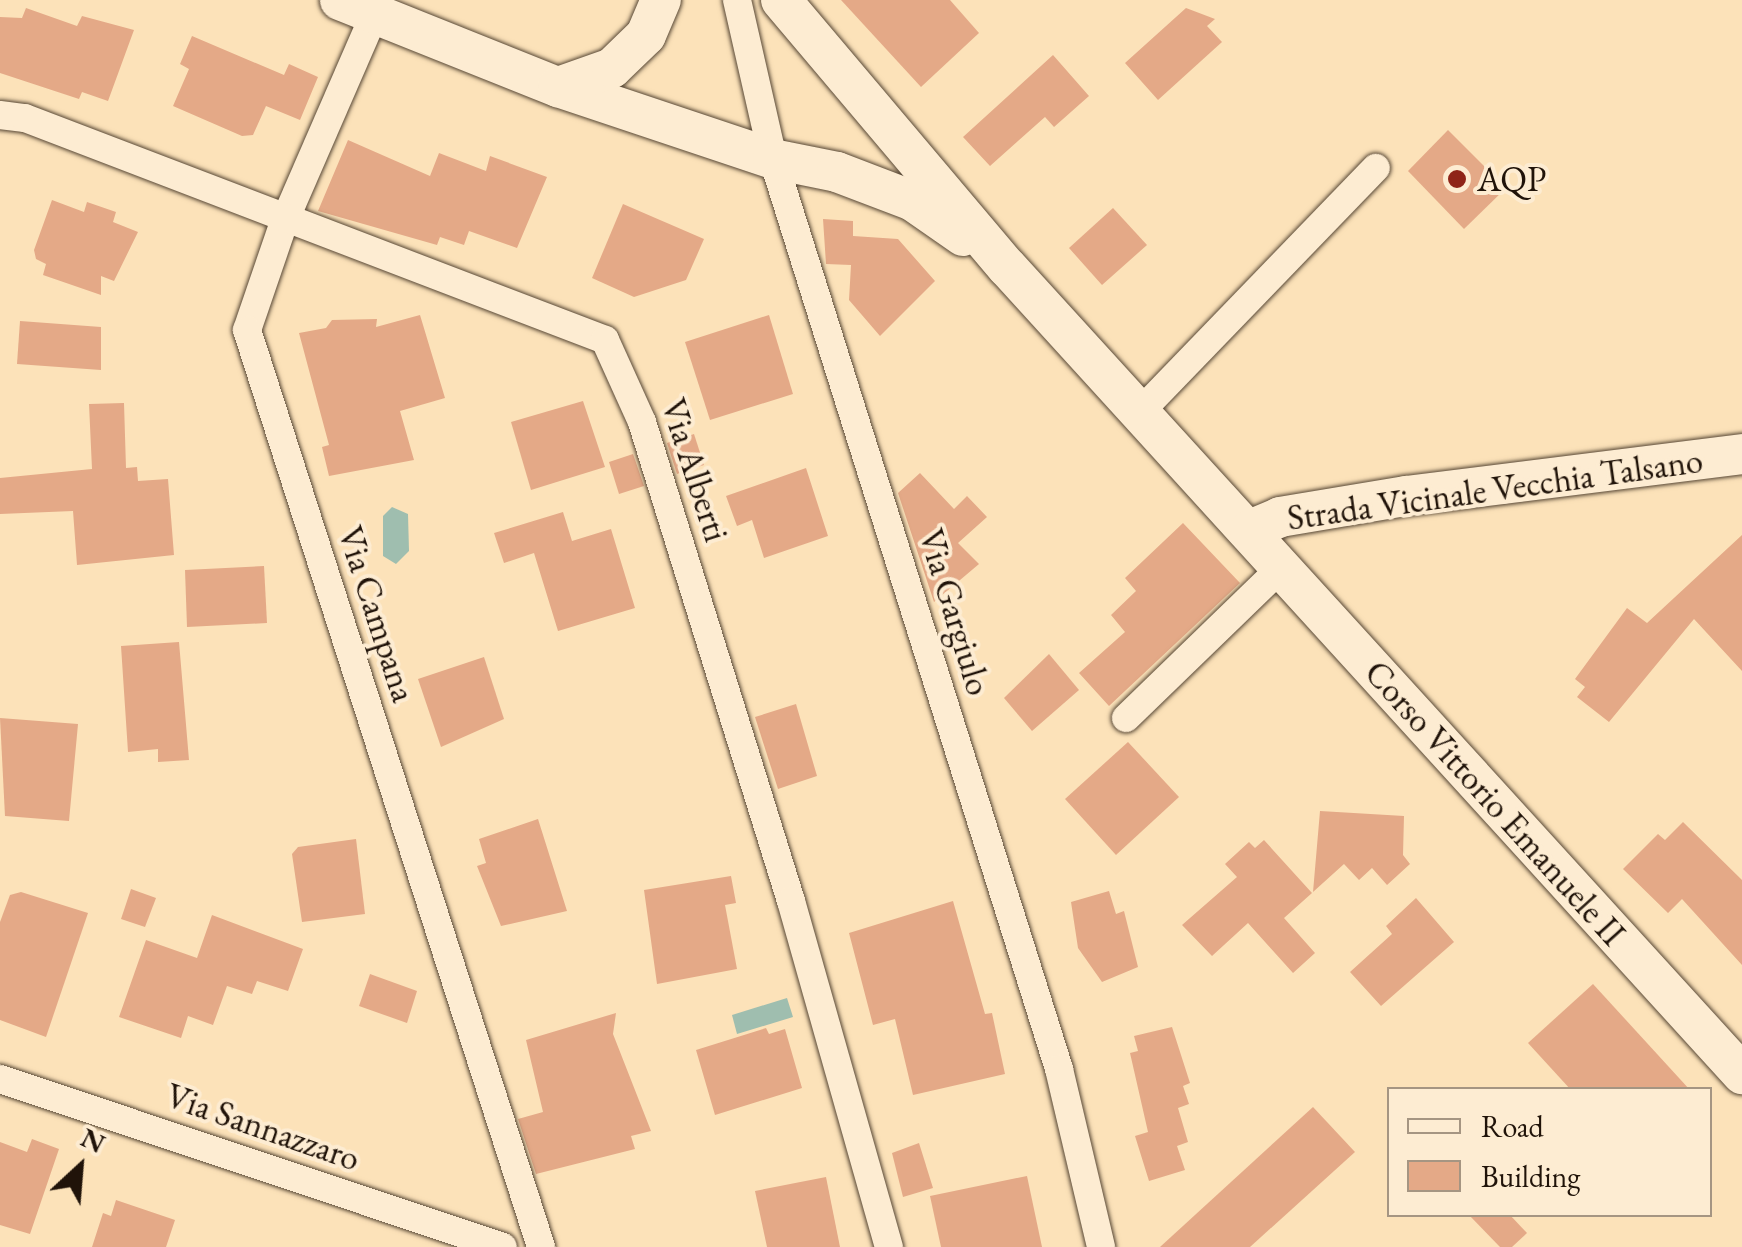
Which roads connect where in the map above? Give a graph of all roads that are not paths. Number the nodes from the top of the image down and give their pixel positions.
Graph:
1 (661, 0) edge
2 (737, 0) edge
3 (781, 0) edge
4 (357, 7) edge
5 (558, 87) junction
6 (0, 115) edge
7 (773, 159) junction
8 (1376, 168) dead end
9 (284, 222) junction
10 (1008, 267) junction
11 (1142, 411) junction
12 (1742, 454) edge
13 (1250, 530) junction
14 (1283, 566) junction
15 (1126, 718) dead end
16 (1742, 1074) edge
17 (0, 1079) edge
18 (503, 1247) edge
19 (542, 1247) edge
20 (889, 1247) edge
21 (1101, 1247) edge

1 - 5 street
2 - 7 street, Via Gargiulo
3 - 10 street
4 - 5 street
4 - 9 street, Via Campana
5 - 7 street
6 - 9 street, Via Alberti
7 - 10 street
7 - 21 street, Via Gargiulo
8 - 11 street
9 - 19 street, Via Campana
9 - 20 street, Via Alberti
10 - 11 street, Corso Vittorio Emanuele II
11 - 13 street, Corso Vittorio Emanuele II
12 - 13 street, Strada Vicinale Vecchia Talsano
13 - 14 street, Corso Vittorio Emanuele II
14 - 15 street
14 - 16 street, Corso Vittorio Emanuele II
17 - 18 street, Via Sannazzaro

